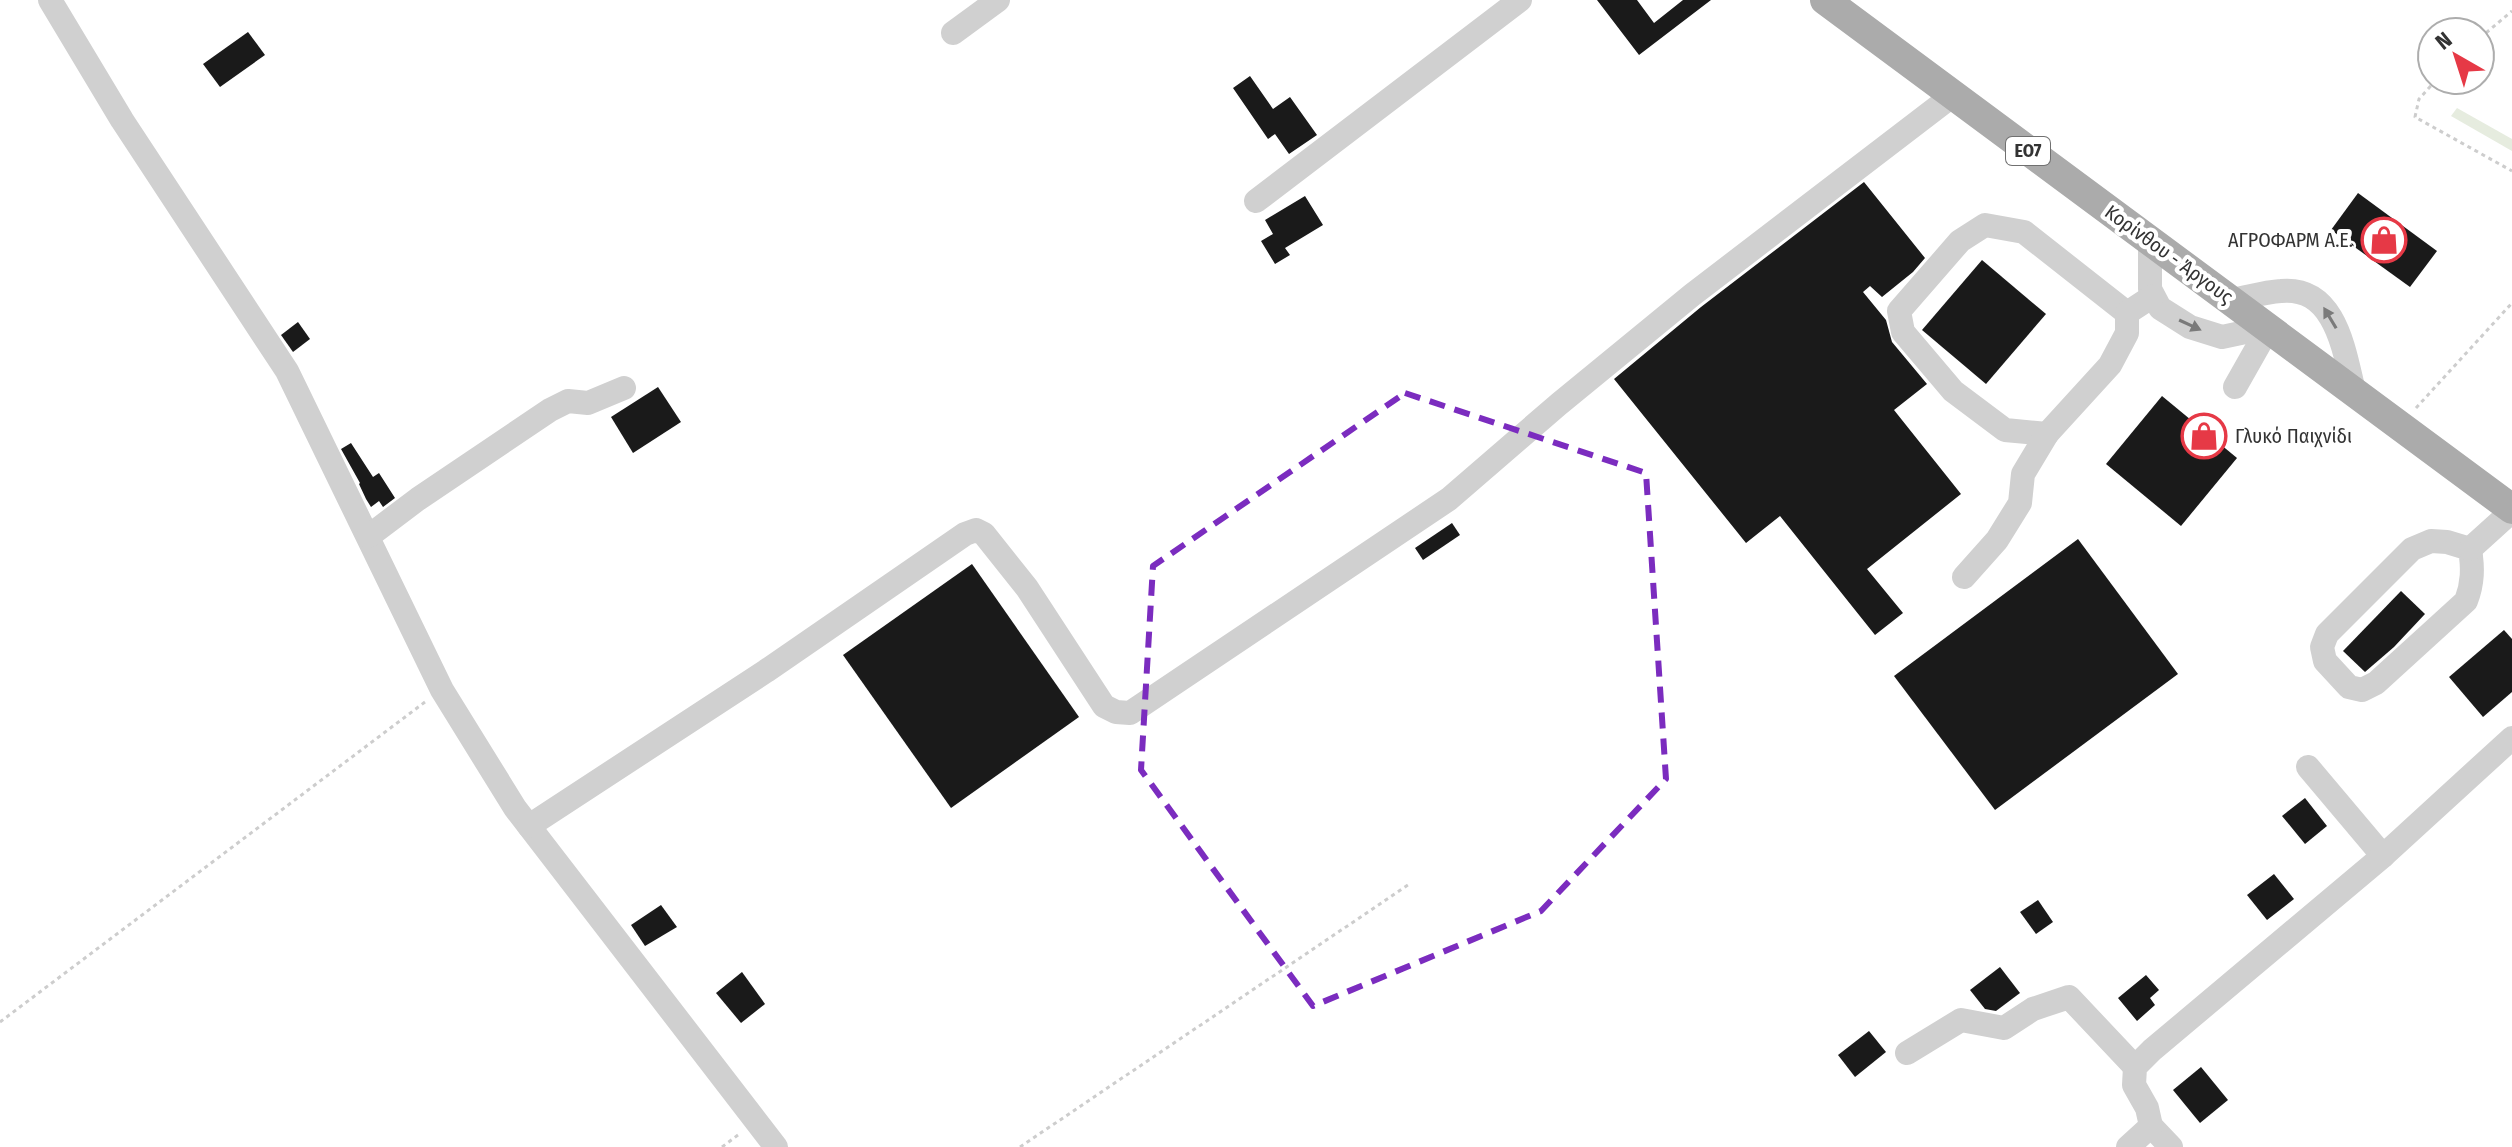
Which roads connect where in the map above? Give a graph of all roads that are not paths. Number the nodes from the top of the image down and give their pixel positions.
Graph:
1 (50, 0) edge
2 (998, 0) edge
3 (1520, 0) edge
4 (1825, 0) edge
5 (953, 33) dead end
6 (1952, 96) junction
7 (1256, 201) dead end
8 (2150, 240) junction
9 (2153, 296) junction
10 (2232, 300) junction
11 (2127, 313) junction
12 (2269, 327) junction
13 (2235, 387) dead end
14 (624, 388) dead end
15 (2354, 391) junction
16 (2047, 434) junction
17 (2512, 510) edge
18 (369, 536) junction
19 (2470, 549) junction
20 (1964, 577) dead end
21 (2512, 738) edge
22 (2308, 767) dead end
23 (529, 826) junction
24 (2383, 856) junction
25 (1907, 1053) dead end
26 (2135, 1067) junction
27 (2151, 1126) junction
28 (776, 1147) edge
29 (2128, 1147) edge
30 (2171, 1147) edge

1 - 18 street
2 - 5 street
3 - 7 street
4 - 6 main road, Κορίνθου - Άργους / ΕΟ7
6 - 8 main road, Κορίνθου - Άργους / ΕΟ7
6 - 23 street
8 - 9 street
8 - 10 main road, Κορίνθου - Άργους / ΕΟ7
9 - 11 street
9 -> 12 street
10 - 12 main road, Κορίνθου - Άργους / ΕΟ7
15 -> 10 street
11 - 16 street
11 - 16 street
12 - 13 street
12 - 15 main road, Κορίνθου - Άργους / ΕΟ7
14 - 18 street
15 - 17 main road, Κορίνθου - Άργους / ΕΟ7
16 - 20 street
17 - 19 street
18 - 23 street
19 - 19 street
21 - 24 street
22 - 24 street
23 - 28 street
24 - 26 street
25 - 26 street
26 - 27 street
27 - 29 street
27 - 30 street

